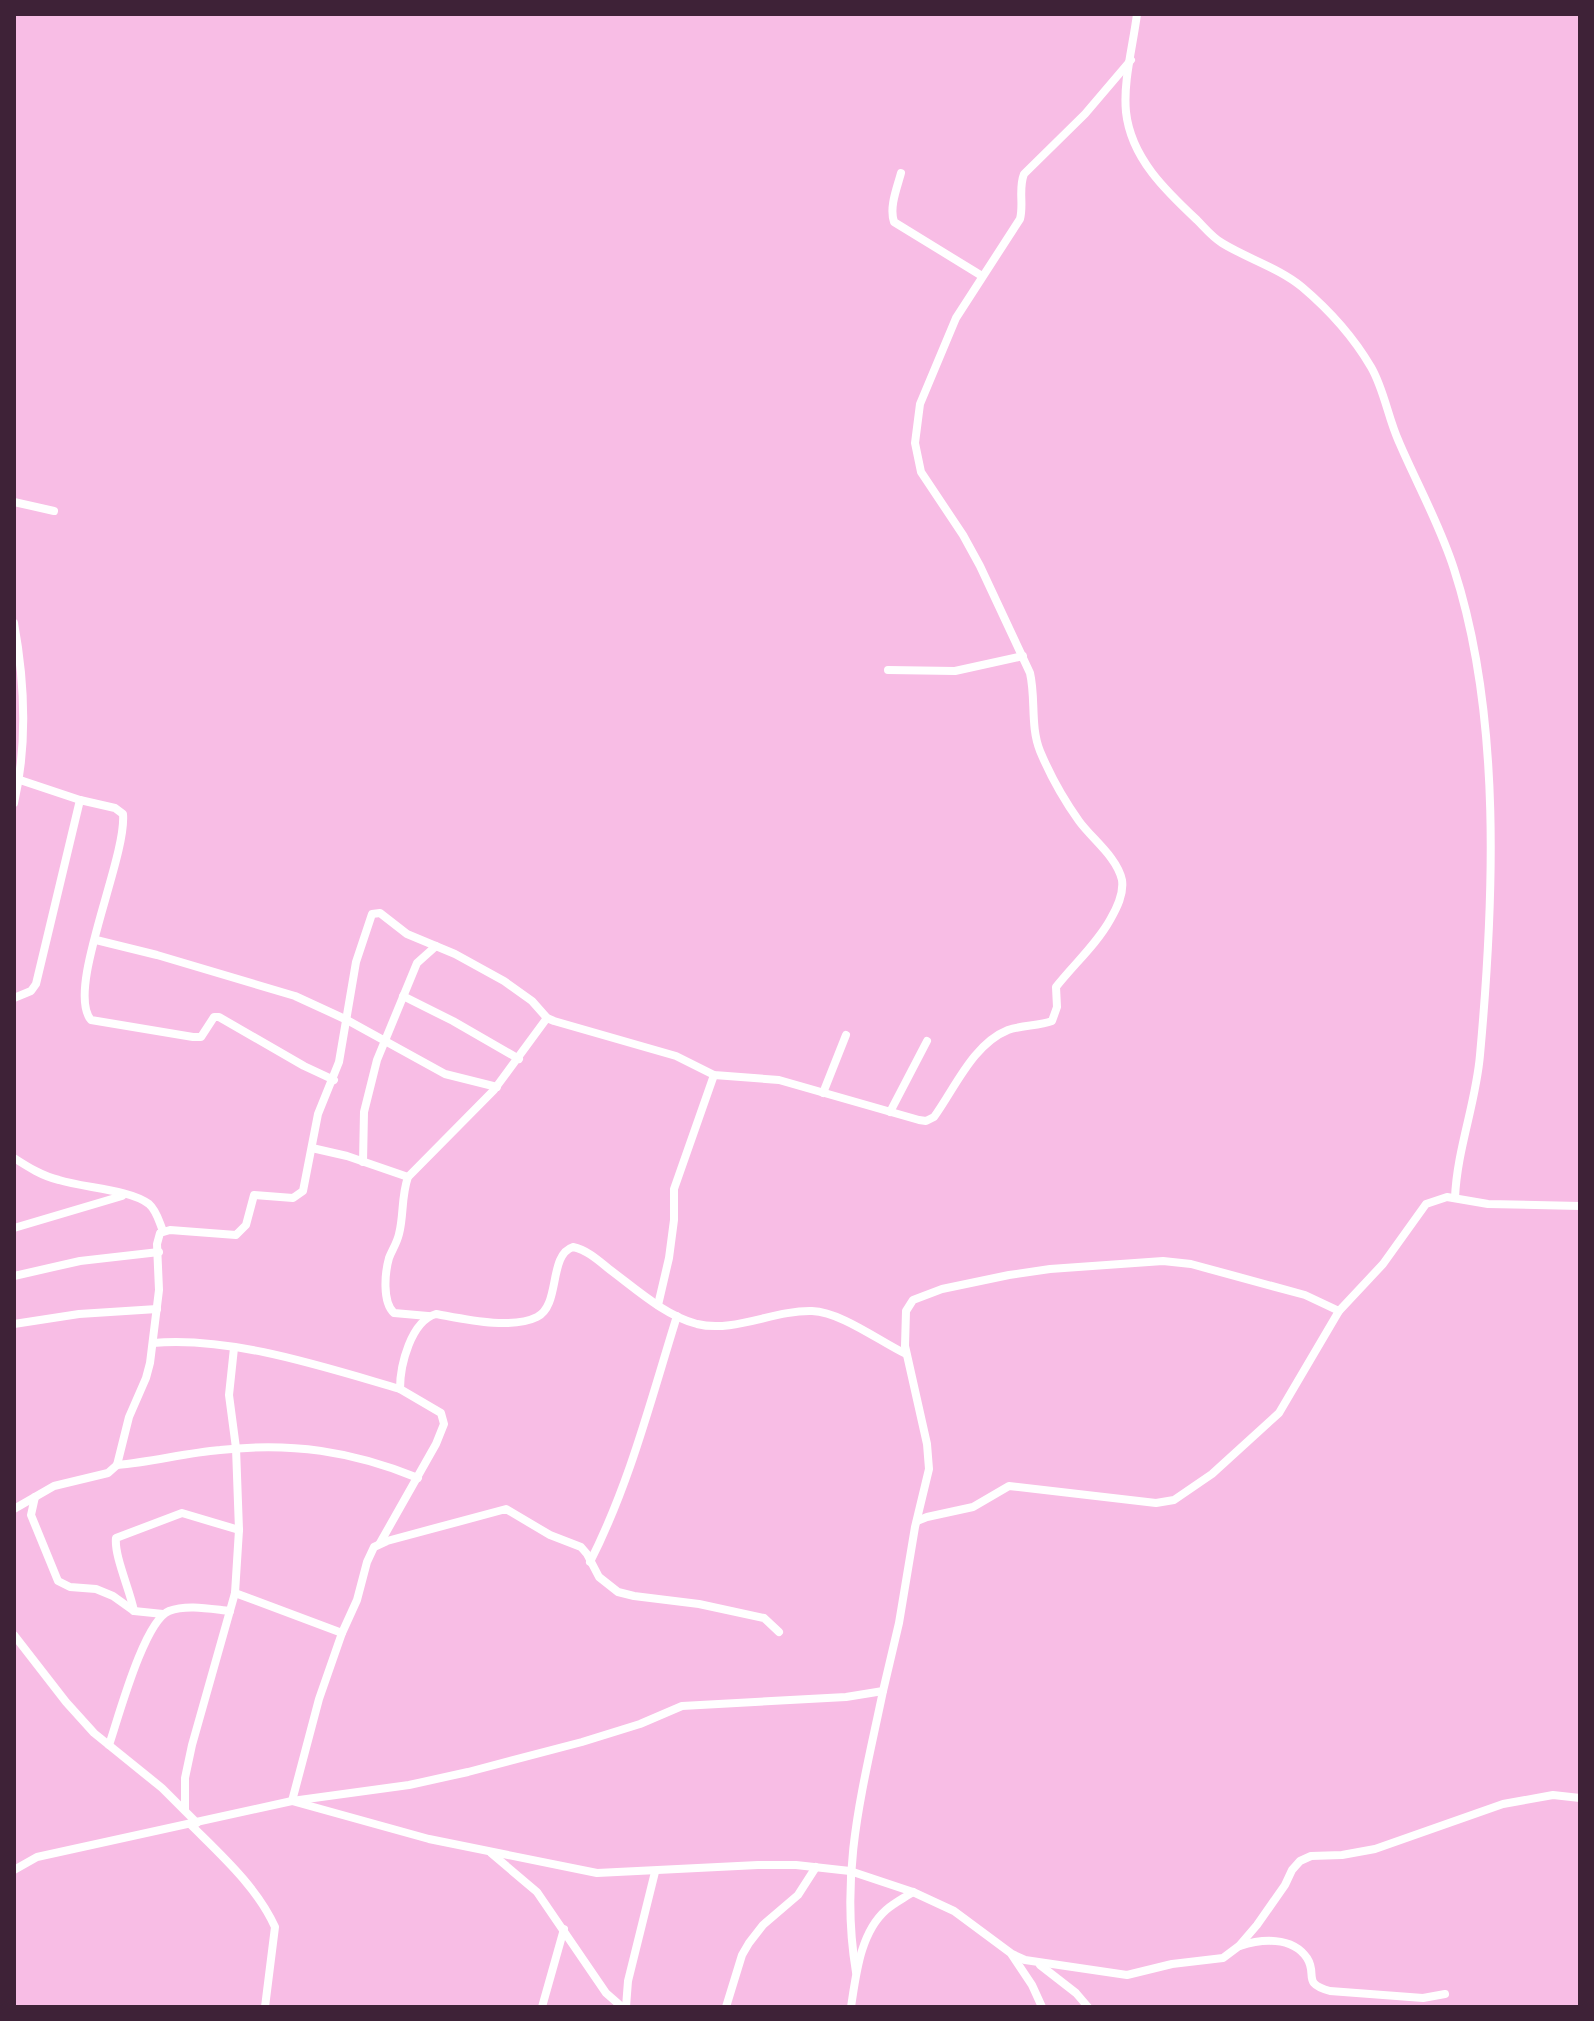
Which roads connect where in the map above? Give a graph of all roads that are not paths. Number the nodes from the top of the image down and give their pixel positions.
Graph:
1 (1137, 14) edge
2 (1131, 60) junction
3 (901, 173) dead end
4 (982, 276) junction
5 (14, 502) edge
6 (54, 511) dead end
7 (14, 623) edge
8 (1023, 656) junction
9 (888, 670) dead end
10 (16, 779) edge
11 (80, 800) junction
12 (14, 803) edge
13 (96, 940) junction
14 (436, 946) junction
15 (403, 996) junction
16 (14, 998) edge
17 (547, 1018) junction
18 (347, 1020) junction
19 (846, 1035) dead end
20 (927, 1041) dead end
21 (385, 1042) junction
22 (519, 1059) junction
23 (714, 1075) junction
24 (334, 1080) junction
25 (497, 1087) junction
26 (823, 1093) junction
27 (890, 1112) junction
28 (312, 1148) junction
29 (14, 1158) edge
30 (363, 1162) junction
31 (408, 1177) junction
32 (127, 1195) junction
33 (1455, 1198) junction
34 (1580, 1206) edge
35 (14, 1228) edge
36 (163, 1231) junction
37 (159, 1252) junction
38 (14, 1276) edge
39 (658, 1305) junction
40 (157, 1309) junction
41 (1339, 1311) junction
42 (428, 1316) junction
43 (677, 1316) junction
44 (14, 1324) edge
45 (153, 1343) junction
46 (234, 1348) junction
47 (906, 1354) junction
48 (400, 1389) junction
49 (236, 1448) junction
50 (117, 1465) junction
51 (418, 1478) junction
52 (35, 1497) junction
53 (14, 1509) edge
54 (917, 1521) junction
55 (239, 1530) junction
56 (379, 1544) junction
57 (590, 1562) junction
58 (235, 1593) junction
59 (134, 1611) junction
60 (230, 1611) junction
61 (163, 1614) junction
62 (779, 1632) dead end
63 (342, 1633) junction
64 (14, 1635) edge
65 (883, 1691) junction
66 (109, 1745) junction
67 (1580, 1798) edge
68 (292, 1801) junction
69 (185, 1810) junction
70 (194, 1823) junction
71 (487, 1850) junction
72 (816, 1867) junction
73 (14, 1870) edge
74 (850, 1871) junction
75 (655, 1872) junction
76 (913, 1892) junction
77 (564, 1929) junction
78 (1239, 1946) junction
79 (1012, 1954) junction
80 (1040, 1964) junction
81 (856, 1972) junction
82 (1445, 1994) dead end
83 (265, 2007) edge
84 (542, 2007) edge
85 (624, 2007) edge
86 (726, 2007) edge
87 (851, 2007) edge
88 (1042, 2007) edge
89 (1088, 2007) edge

1 - 2 street
2 - 4 street
2 - 33 street
3 - 4 street
4 - 8 street
5 - 6 street
7 - 10 street
8 - 9 street
8 - 27 street
10 - 11 street
10 - 12 street
11 - 13 street
11 - 16 street
13 - 18 street
13 - 24 street
14 - 15 street
14 - 17 street
14 - 18 street
15 - 21 street
15 - 22 street
17 - 22 street
17 - 23 street
18 - 21 street
18 - 24 street
19 - 26 street
20 - 27 street
21 - 25 street
21 - 30 street
22 - 25 street
23 - 26 street
23 - 39 street
24 - 28 street
25 - 31 street
26 - 27 street
28 - 30 street
28 - 36 street
29 - 32 street
30 - 31 street
31 - 42 street
32 - 35 street
32 - 36 street
33 - 34 street
33 - 41 street
36 - 37 street
37 - 38 street
37 - 40 street
39 - 42 street
39 - 43 street
40 - 44 street
40 - 45 street
41 - 47 street
41 - 54 street
42 - 48 street
43 - 47 street
43 - 57 street
45 - 46 street
45 - 50 street
46 - 48 street
46 - 49 street
47 - 54 street
48 - 51 street
49 - 50 street
49 - 51 street
49 - 55 street
50 - 52 street
51 - 56 street
52 - 53 street
52 - 59 street
54 - 65 street
55 - 58 street
55 - 59 street
56 - 57 street
56 - 63 street
57 - 62 street
58 - 60 street
58 - 63 street
59 - 61 street
60 - 61 street
60 - 69 street
61 - 66 street
63 - 68 street
64 - 66 street
65 - 68 street
65 - 74 street
66 - 69 street
67 - 78 street
68 - 70 street
68 - 71 street
69 - 70 street
70 - 73 street
70 - 83 street
71 - 75 street
71 - 77 street
72 - 74 street
72 - 75 street
72 - 86 street
74 - 76 street
74 - 81 street
75 - 85 street
76 - 79 street
76 - 81 street
77 - 84 street
77 - 85 street
78 - 80 street
78 - 82 street
79 - 80 street
79 - 88 street
80 - 89 street
81 - 87 street

